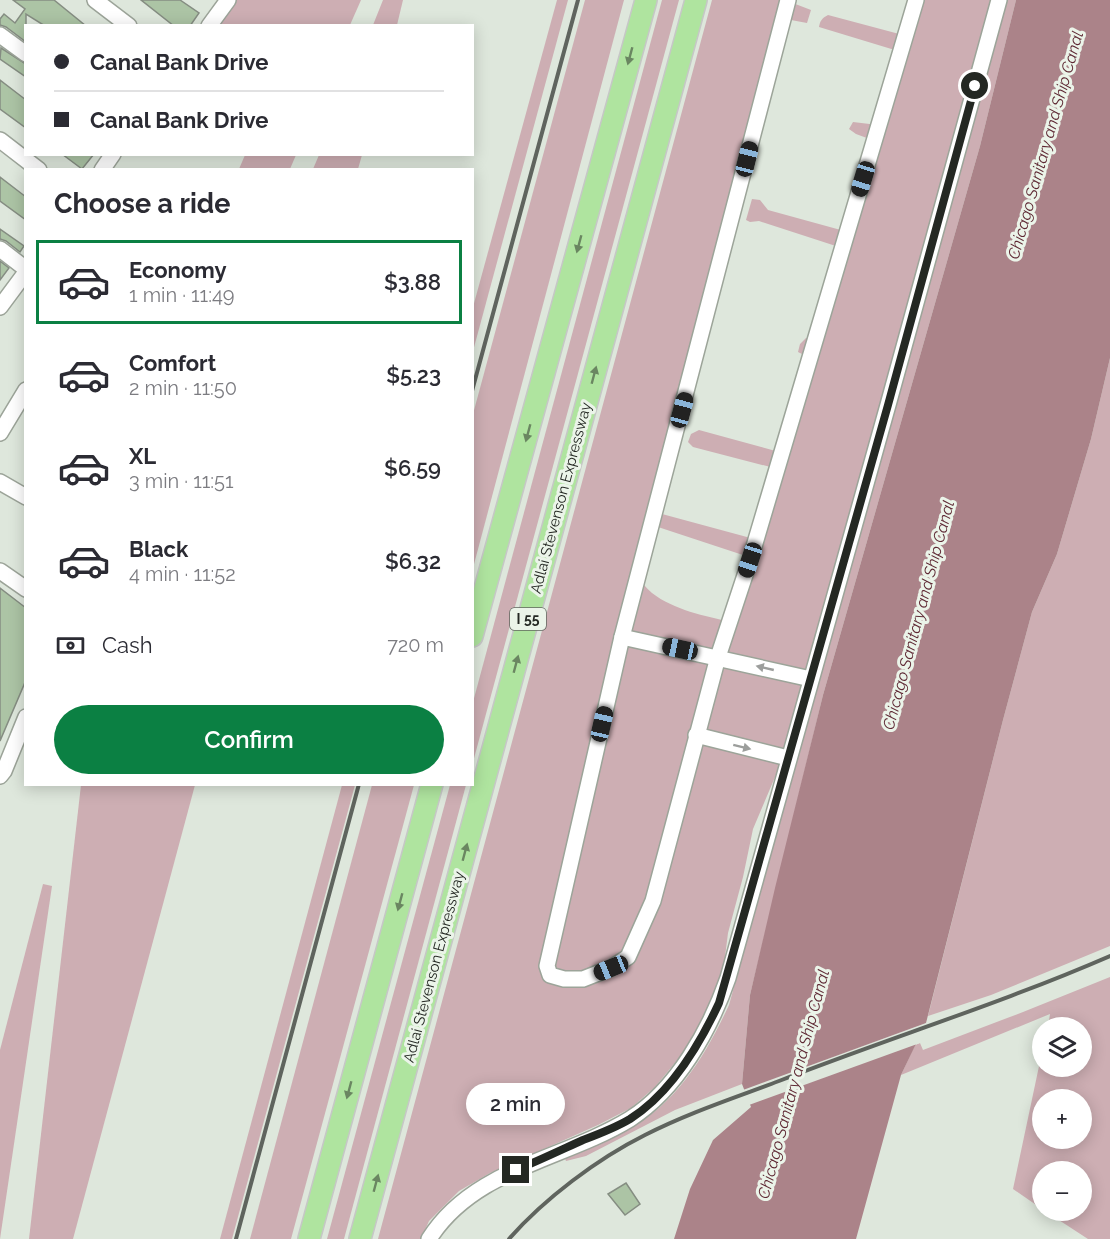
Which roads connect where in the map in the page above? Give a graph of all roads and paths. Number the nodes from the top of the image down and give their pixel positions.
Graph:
1 (95, 0) edge
2 (228, 0) edge
3 (646, 0) edge
4 (696, 0) edge
5 (788, 0) edge
6 (916, 0) edge
7 (999, 0) edge
8 (126, 24) edge
9 (210, 24) edge
10 (0, 35) edge
11 (24, 53) edge
12 (0, 140) edge
13 (36, 168) edge
14 (0, 249) edge
15 (24, 268) edge
16 (24, 273) edge
17 (0, 307) edge
18 (24, 393) edge
19 (0, 433) edge
20 (0, 482) edge
21 (24, 496) edge
22 (0, 571) edge
23 (24, 588) edge
24 (474, 629) edge
25 (622, 637) junction
26 (718, 657) junction
27 (811, 679) junction
28 (24, 722) edge
29 (696, 735) junction
30 (788, 758) junction
31 (0, 776) edge
32 (431, 786) edge
33 (309, 1239) edge
34 (360, 1239) edge
35 (429, 1239) edge

1 - 8 street
2 - 9 street
3 -> 24 highway
34 -> 4 highway, Adlai Stevenson Expressway / I 55
5 - 25 street
6 - 26 street
7 - 27 street
10 - 11 street
12 - 13 street
14 - 15 street
16 - 17 street
18 - 19 street
20 - 21 street
22 - 23 street
25 - 26 street
25 - 29 street
27 -> 26 street
26 - 29 street
27 - 30 street
28 - 31 street
29 -> 30 street
30 - 35 street
32 -> 33 highway

